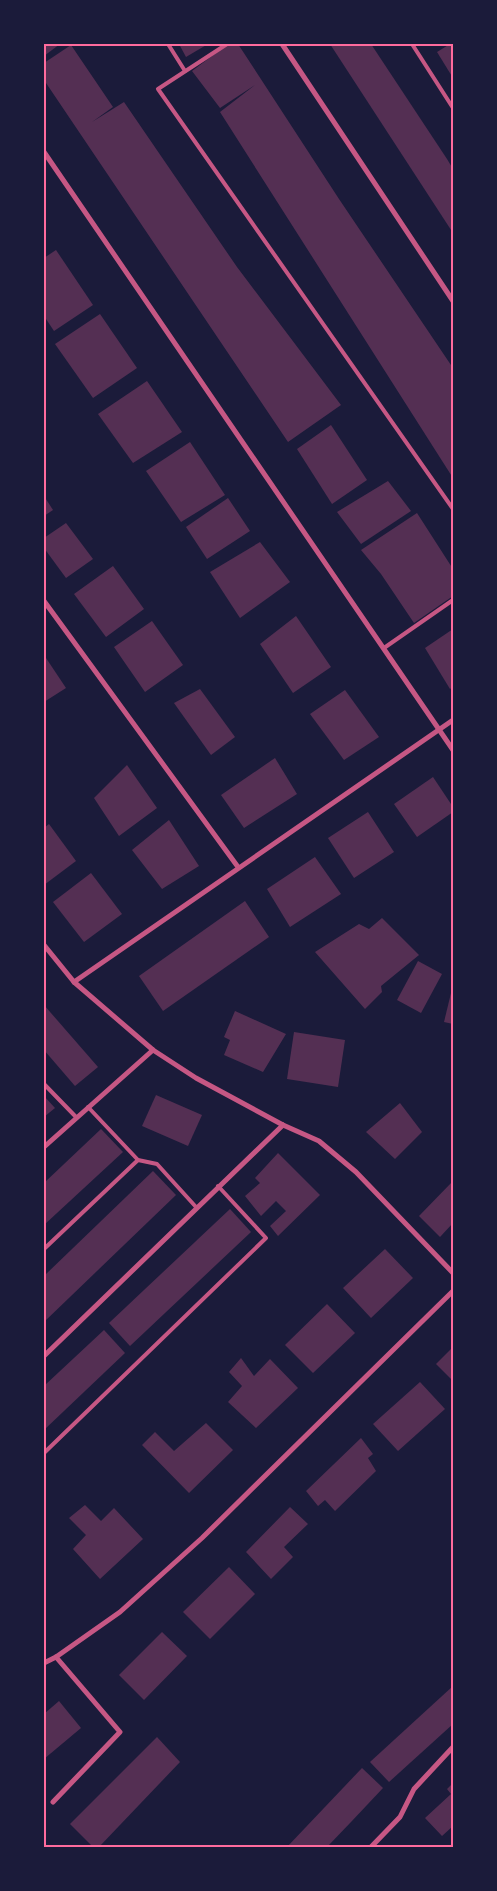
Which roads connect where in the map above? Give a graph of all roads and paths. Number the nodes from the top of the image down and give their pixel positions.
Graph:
1 (168, 44) edge
2 (227, 44) edge
3 (282, 44) edge
4 (412, 44) edge
5 (185, 71) junction
6 (453, 108) edge
7 (44, 152) edge
8 (453, 301) edge
9 (453, 509) edge
10 (453, 600) edge
11 (44, 601) edge
12 (384, 648) junction
13 (453, 720) edge
14 (439, 730) junction
15 (453, 750) edge
16 (238, 867) junction
17 (45, 949) edge
18 (74, 982) junction
19 (153, 1050) junction
20 (44, 1084) edge
21 (88, 1106) junction
22 (76, 1117) junction
23 (283, 1126) junction
24 (44, 1147) edge
25 (138, 1160) junction
26 (218, 1186) junction
27 (196, 1207) junction
28 (44, 1249) edge
29 (453, 1273) edge
30 (453, 1291) edge
31 (44, 1356) edge
32 (44, 1453) edge
33 (56, 1657) junction
34 (44, 1663) edge
35 (453, 1747) edge
36 (53, 1802) dead end
37 (371, 1847) edge

1 - 5 lane
2 - 5 lane
3 - 8 street
4 - 6 lane
5 - 9 lane
7 - 12 street
10 - 12 lane
11 - 16 street
12 - 14 street
13 - 14 street
14 - 15 street
14 - 16 street
16 - 18 street
17 - 18 street
18 - 19 street
19 - 21 street
19 - 23 street
20 - 22 lane
21 - 22 street
21 - 25 lane
22 - 24 street
23 - 26 street
23 - 29 street
25 - 27 lane
25 - 28 lane
26 - 27 street
26 - 32 lane
27 - 31 street
30 - 33 street
33 - 34 street
33 - 36 street
35 - 37 street

